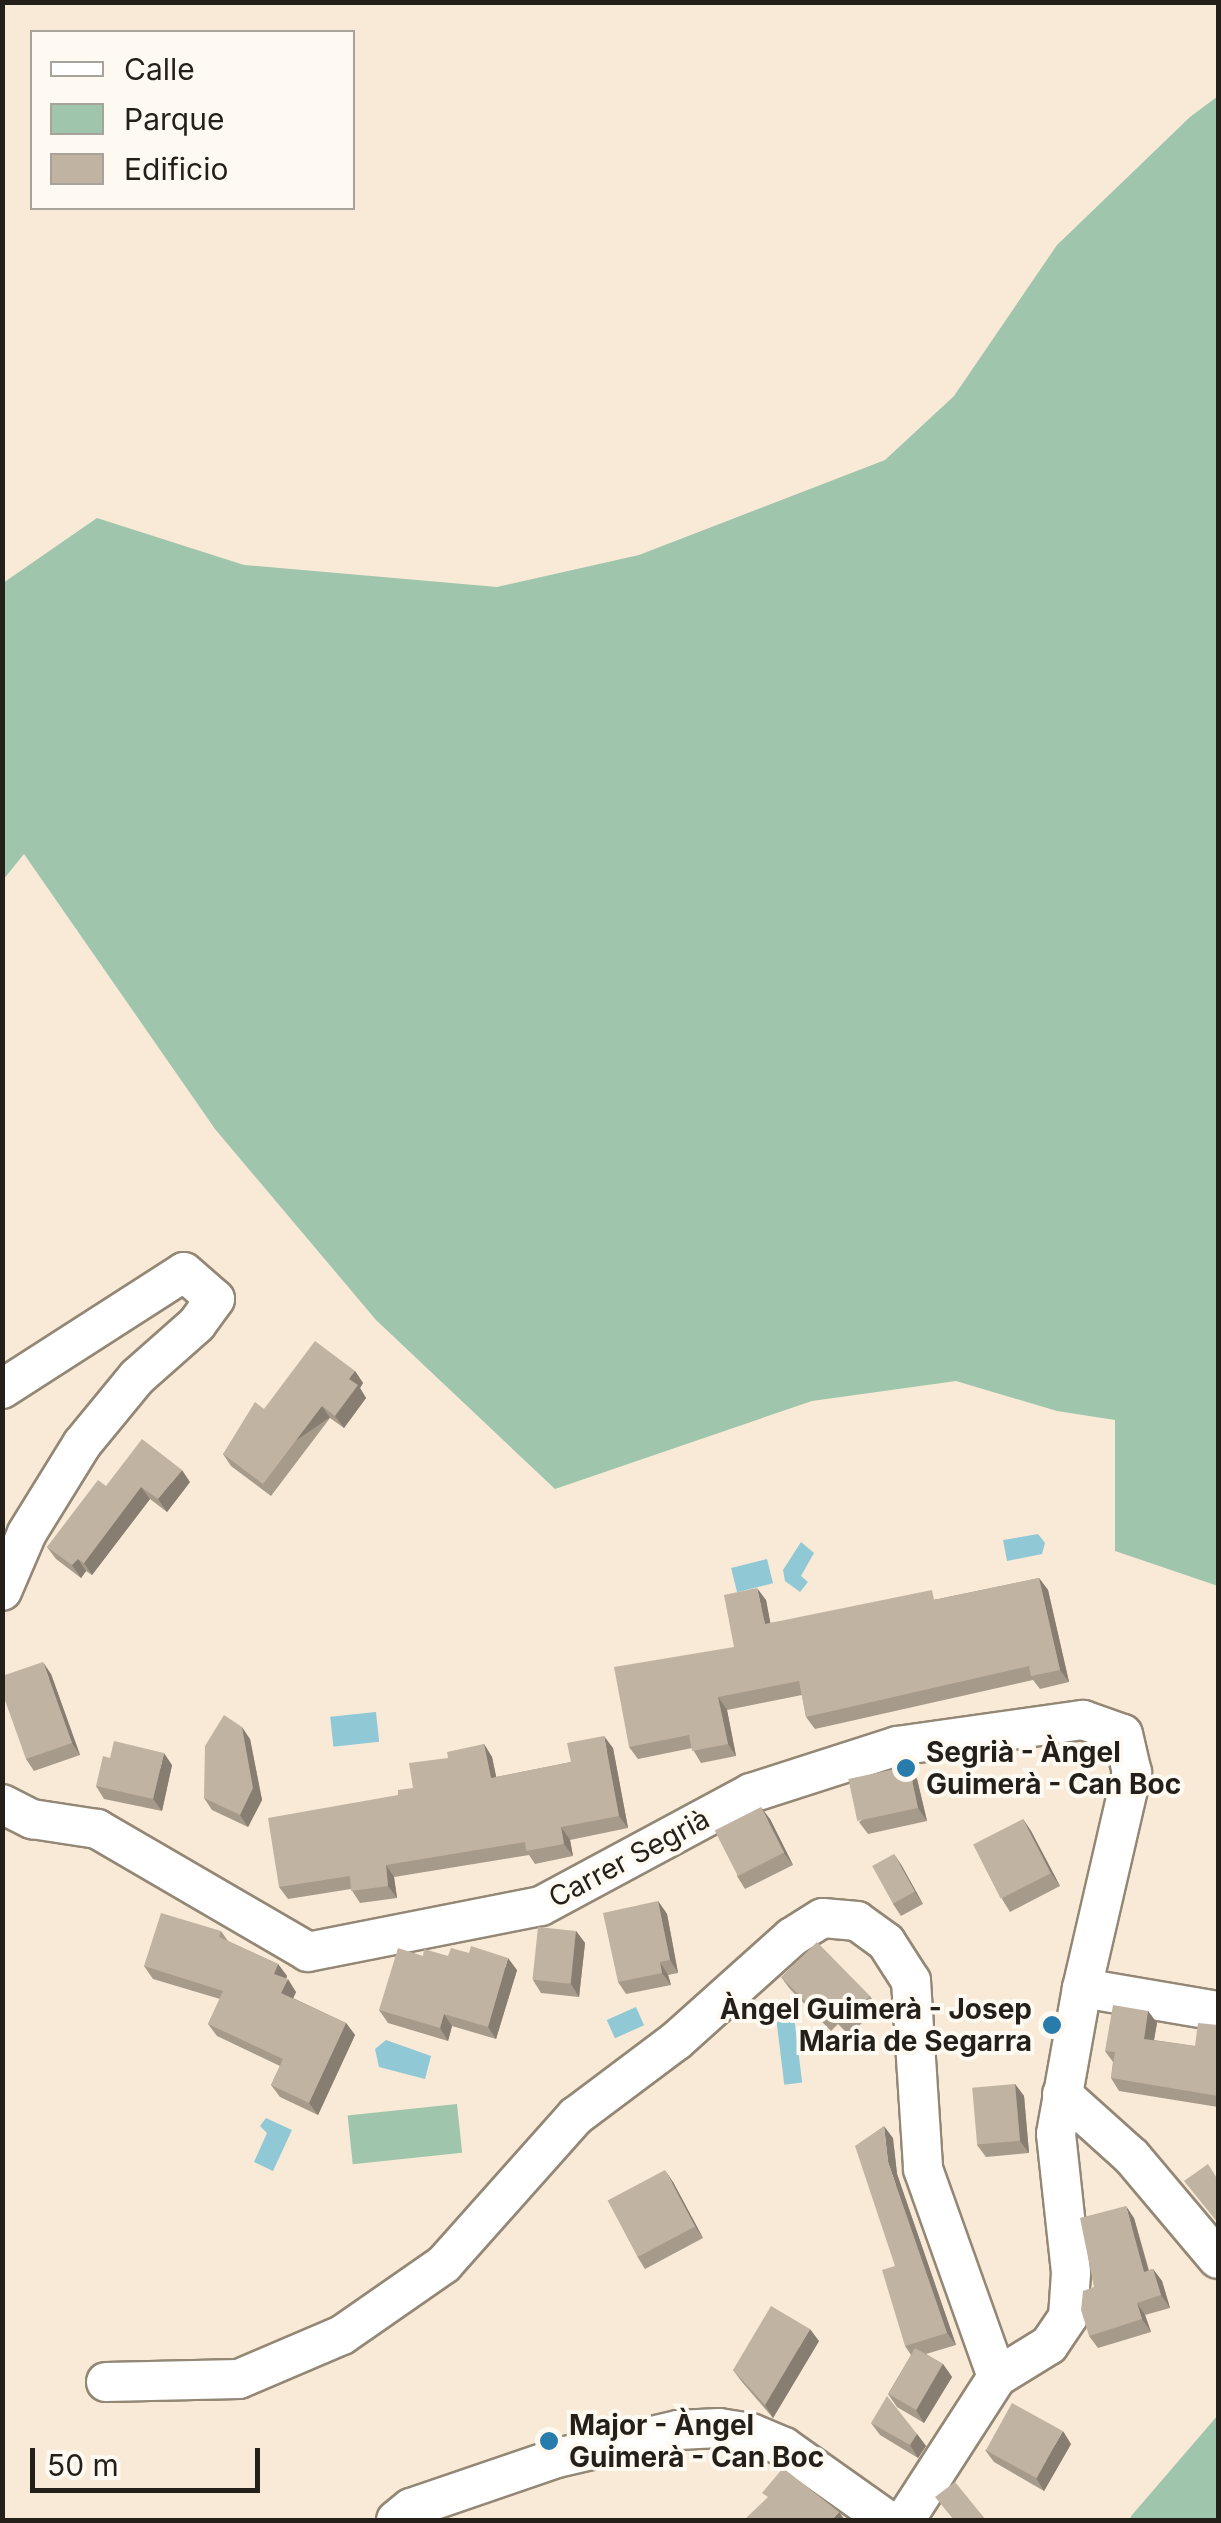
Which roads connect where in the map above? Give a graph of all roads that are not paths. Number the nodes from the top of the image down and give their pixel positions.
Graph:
1 (2, 1390) edge
2 (2, 1590) edge
3 (2, 1804) edge
4 (1082, 1988) junction
5 (1218, 2011) edge
6 (1062, 2094) junction
7 (1218, 2259) edge
8 (998, 2377) junction
9 (106, 2382) dead end
10 (396, 2520) edge
11 (886, 2520) edge
12 (906, 2520) edge

1 - 2 street
3 - 4 street, Carrer Segrià
4 - 5 street
4 - 6 street
6 - 7 street
6 - 8 street
8 - 9 street
8 - 12 street
10 - 11 street

